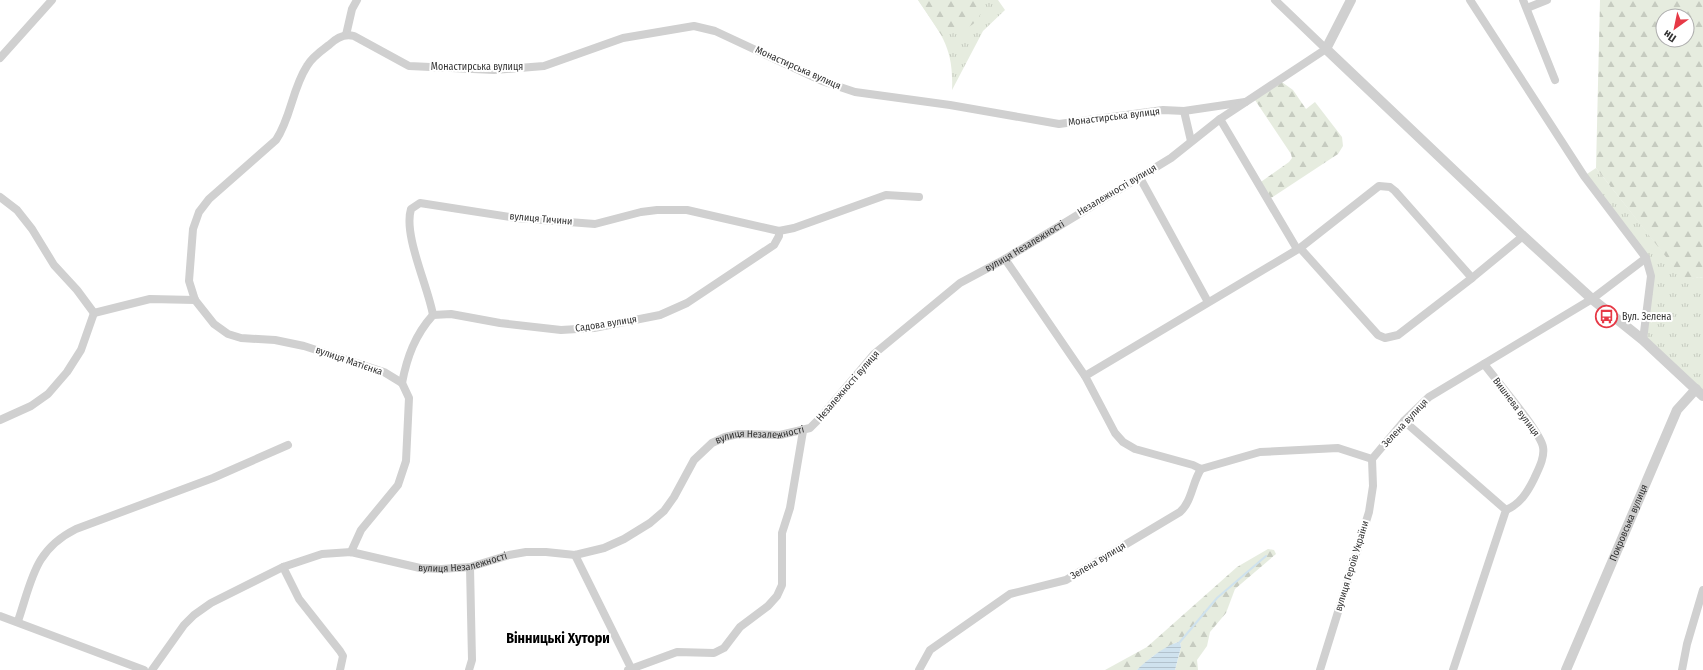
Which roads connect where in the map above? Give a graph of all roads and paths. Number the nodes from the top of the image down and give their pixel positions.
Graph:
1 (52, 0) edge
2 (357, 0) edge
3 (1275, 0) edge
4 (1351, 0) edge
5 (1470, 0) edge
6 (1523, 0) edge
7 (1547, 0) edge
8 (1527, 8) junction
9 (346, 35) junction
10 (1326, 49) junction
11 (0, 58) edge
12 (1555, 80) dead end
13 (1245, 102) junction
14 (1184, 111) junction
15 (1220, 119) junction
16 (1191, 141) junction
17 (1139, 176) junction
18 (0, 197) edge
19 (919, 197) dead end
20 (779, 231) junction
21 (1523, 236) junction
22 (1299, 248) junction
23 (1646, 258) junction
24 (1005, 259) junction
25 (1472, 278) junction
26 (1592, 299) junction
27 (195, 300) junction
28 (1208, 302) junction
29 (94, 314) junction
30 (433, 314) junction
31 (1643, 340) junction
32 (1484, 364) junction
33 (1085, 376) junction
34 (402, 383) junction
35 (1700, 392) edge
36 (0, 420) edge
37 (1404, 421) junction
38 (803, 431) junction
39 (288, 445) dead end
40 (1372, 459) junction
41 (1201, 469) junction
42 (1506, 510) junction
43 (351, 552) junction
44 (575, 555) junction
45 (282, 567) junction
46 (470, 567) junction
47 (1703, 590) edge
48 (0, 616) edge
49 (18, 621) junction
50 (472, 660) junction
51 (630, 669) edge
52 (144, 670) edge
53 (152, 670) edge
54 (340, 670) edge
55 (469, 670) edge
56 (473, 670) edge
57 (919, 670) edge
58 (1320, 670) edge
59 (1453, 670) edge
60 (1566, 670) edge
61 (1682, 670) edge

1 - 11 street
2 - 9 street
3 - 10 street
4 - 10 street, Незалежності вулиця
5 - 23 street
6 - 8 street
7 - 8 street
8 - 12 street
9 - 14 street, Монастирська вулиця
9 - 27 street
10 - 13 street, Незалежності вулиця
10 - 21 street
13 - 14 street, Монастирська вулиця
13 - 15 street, Незалежності вулиця
14 - 16 street
15 - 16 street, Незалежності вулиця
15 - 22 street
16 - 17 street, Незалежності вулиця
17 - 24 street, Незалежності вулиця
17 - 28 street
18 - 29 street
19 - 20 street
20 - 30 street, Садова вулиця
20 - 30 street, вулиця Тичини
21 - 25 street
21 - 26 street
22 - 25 street
22 - 25 street
22 - 28 street
23 - 26 street, Зелена вулиця
23 - 31 street
24 - 33 street
24 - 38 street, Незалежності вулиця
26 - 31 street
26 - 32 street, Зелена вулиця
27 - 29 street
27 - 34 street, вулиця Матієнка
28 - 33 street
29 - 36 street
30 - 34 street
31 - 35 street
32 - 37 street, Зелена вулиця
32 - 42 street, Вишнева вулиця
33 - 41 street
34 - 43 street
35 - 60 street, Покровська вулиця
37 - 40 street, Зелена вулиця
37 - 42 street
38 - 44 street, Незалежності вулиця
38 - 51 street
39 - 49 street
40 - 41 street
40 - 58 street, вулиця Героїв України
41 - 57 street, Зелена вулиця
42 - 59 street
43 - 45 street, Незалежності вулиця
43 - 46 street, Незалежності вулиця
44 - 46 street, Незалежності вулиця
44 - 51 street
45 - 53 street, Незалежності вулиця
45 - 54 street
46 - 50 street
47 - 61 street
48 - 49 street
49 - 52 street
50 - 55 street
50 - 56 street

